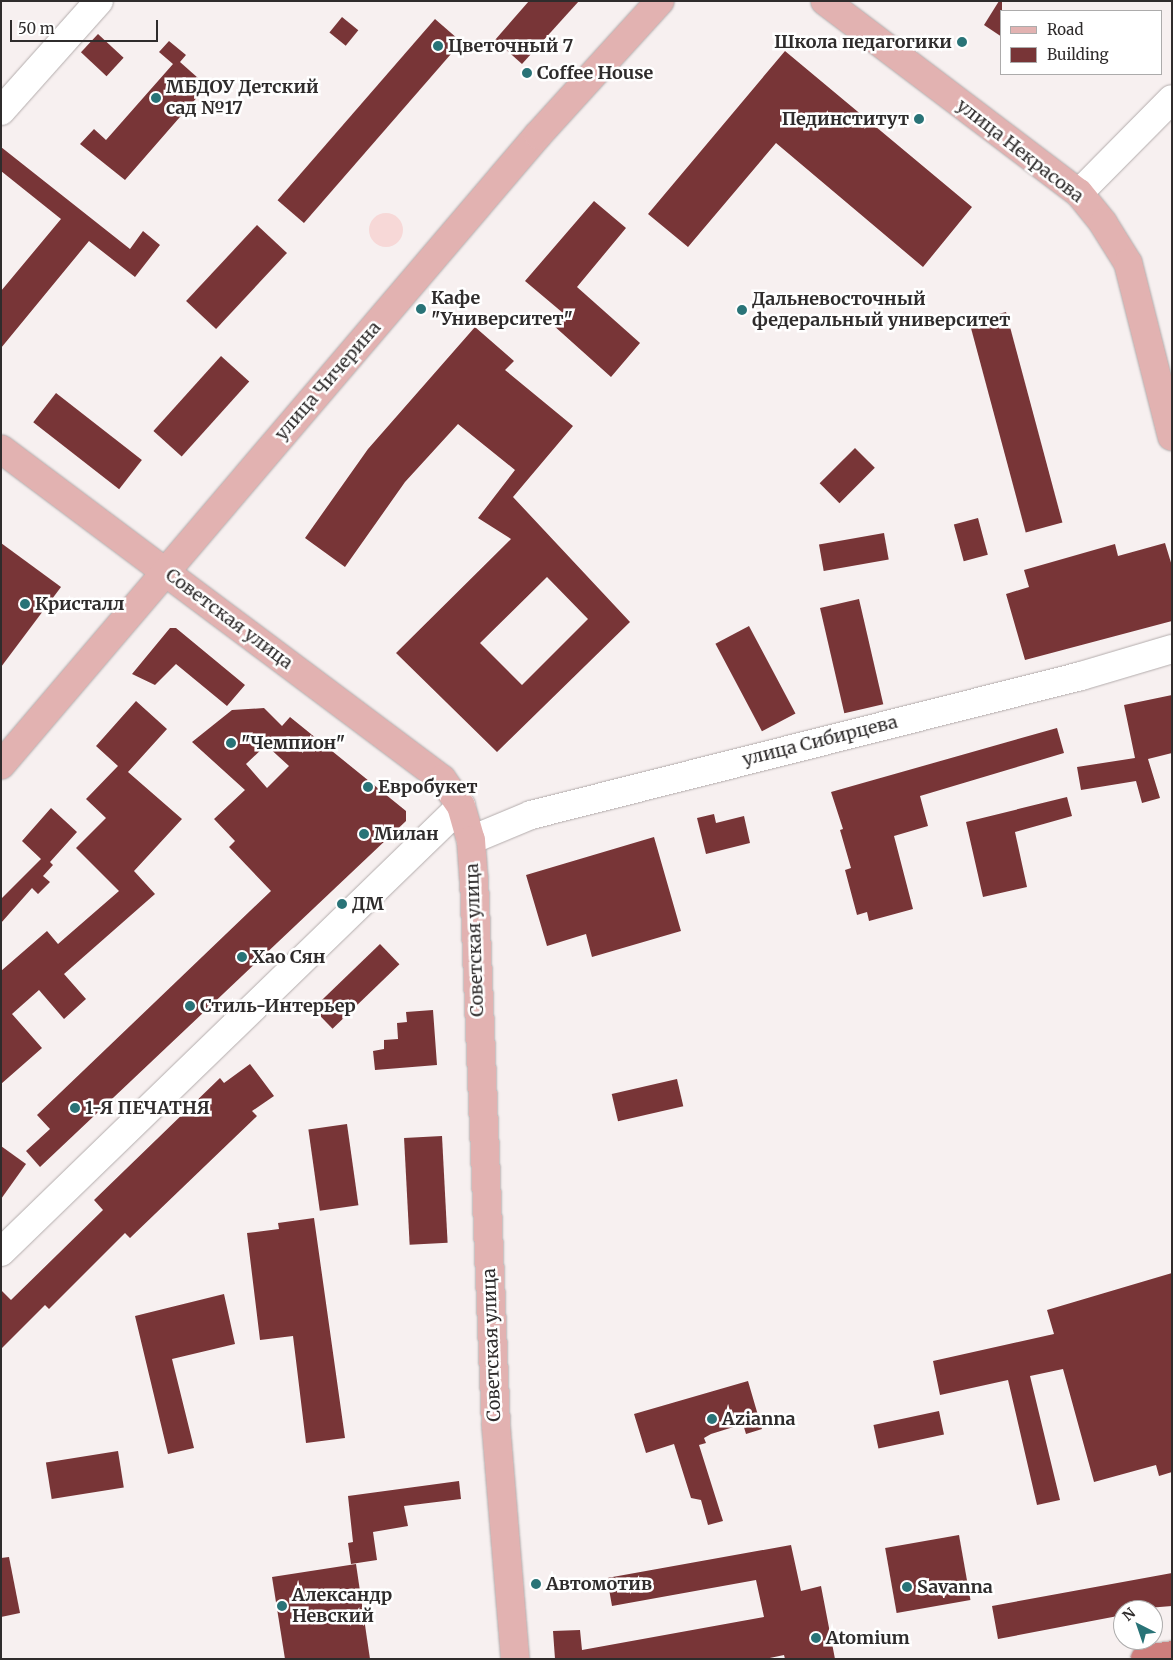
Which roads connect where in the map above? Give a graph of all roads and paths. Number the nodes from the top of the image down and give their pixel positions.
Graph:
1 (99, 1) edge
2 (660, 1) edge
3 (824, 1) edge
4 (1172, 99) edge
5 (1, 111) edge
6 (1078, 194) junction
7 (1172, 437) edge
8 (1, 449) edge
9 (165, 570) junction
10 (1172, 649) edge
11 (1, 765) edge
12 (461, 806) junction
13 (471, 840) junction
14 (1, 1252) edge
15 (1172, 1655) edge
16 (515, 1659) edge
17 (1146, 1659) edge

1 - 5 street
2 - 9 main road, улица Чичерина
3 - 6 main road, улица Некрасова
4 - 6 street
6 - 7 main road, улица Некрасова
8 - 9 main road, Советская улица
9 - 11 main road, улица Чичерина
9 - 12 main road, Советская улица
10 - 13 street, улица Сибирцева
12 - 13 main road, Советская улица
12 - 14 street
13 - 16 main road, Советская улица
15 - 17 highway

